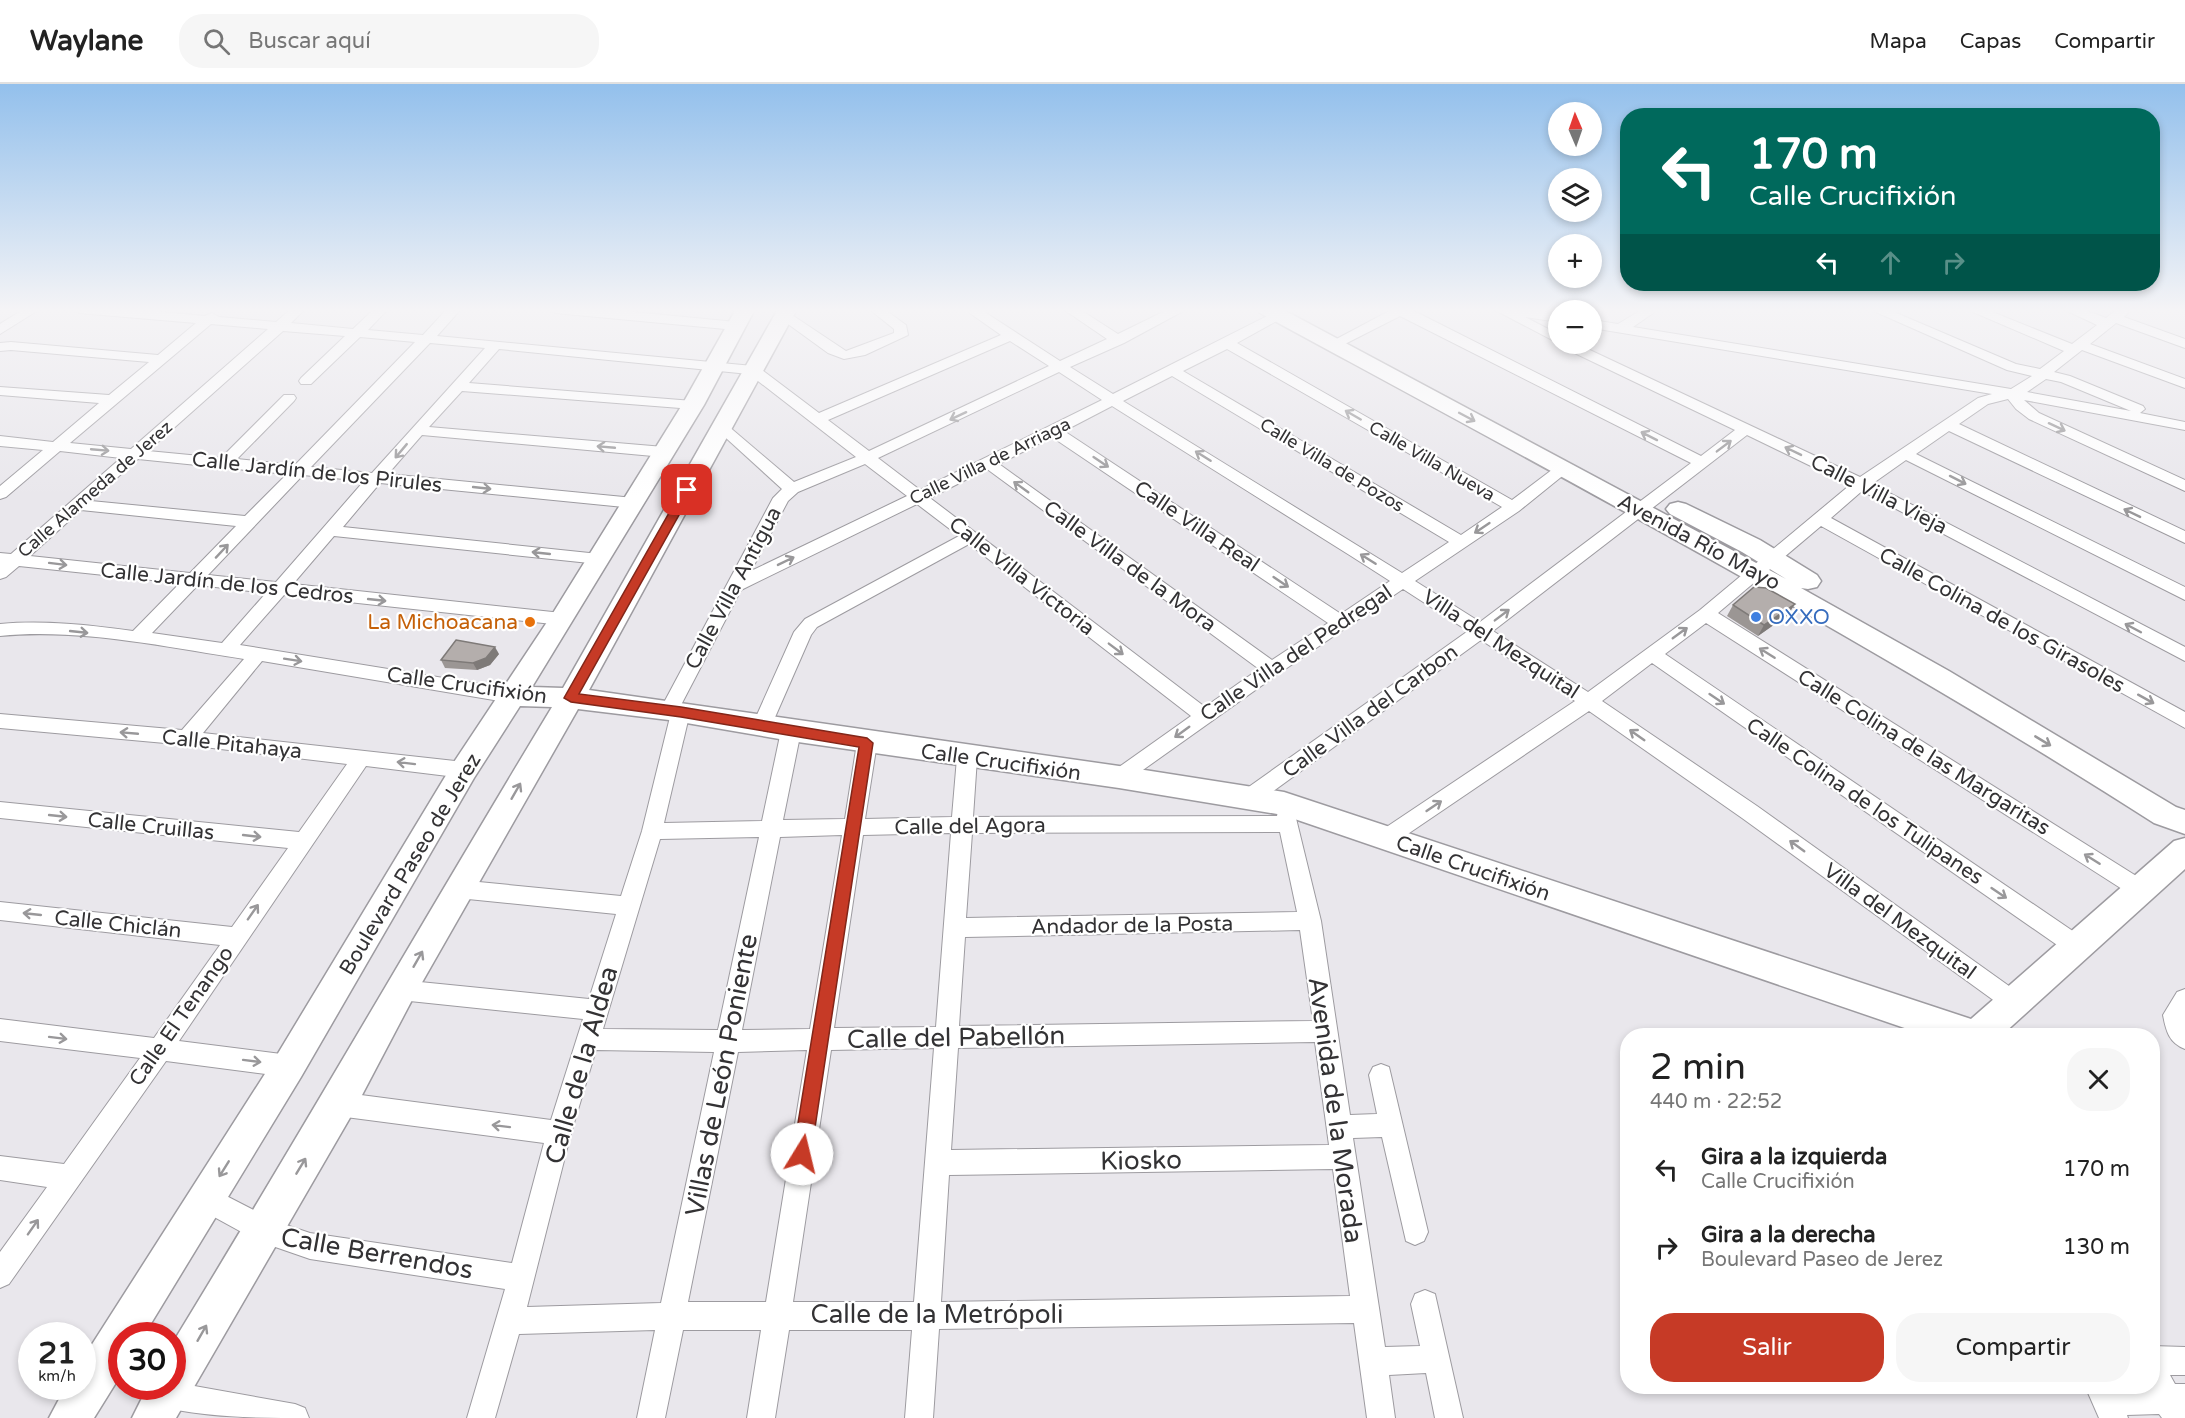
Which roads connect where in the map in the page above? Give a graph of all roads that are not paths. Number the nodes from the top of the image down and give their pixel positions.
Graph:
1 (145, 371) edge
2 (229, 371) edge
3 (316, 371) edge
4 (394, 371) edge
5 (472, 371) edge
6 (712, 371) edge
7 (752, 371) edge
8 (755, 371) edge
9 (928, 371) edge
10 (1053, 371) edge
11 (1065, 371) edge
12 (1169, 371) edge
13 (1173, 371) edge
14 (1276, 371) edge
15 (1396, 371) edge
16 (1400, 371) edge
17 (1523, 371) edge
18 (1625, 371) edge
19 (1881, 371) edge
20 (2035, 371) edge
21 (2148, 371) edge
22 (2045, 373) junction
23 (306, 381) dead end
24 (2185, 384) edge
25 (458, 386) junction
26 (0, 391) edge
27 (2011, 393) junction
28 (288, 398) dead end
29 (111, 400) junction
30 (1113, 400) junction
31 (693, 405) junction
32 (818, 419) junction
33 (2154, 420) junction
34 (1948, 424) junction
35 (2185, 426) edge
36 (722, 428) junction
37 (1747, 428) junction
38 (418, 430) junction
39 (1052, 430) junction
40 (2185, 440) edge
41 (0, 441) edge
42 (56, 447) junction
43 (664, 452) junction
44 (135, 454) junction
45 (1905, 454) junction
46 (869, 457) junction
47 (226, 462) junction
48 (1701, 462) junction
49 (988, 463) junction
50 (1563, 468) junction
51 (299, 470) junction
52 (378, 478) junction
53 (1861, 484) junction
54 (2185, 486) edge
55 (792, 489) junction
56 (0, 494) edge
57 (918, 496) junction
58 (633, 503) junction
59 (1647, 503) junction
60 (78, 505) junction
61 (1513, 507) junction
62 (1820, 518) junction
63 (249, 522) junction
64 (332, 531) junction
65 (970, 537) junction
66 (2185, 538) edge
67 (1461, 542) junction
68 (8, 558) edge
69 (599, 559) junction
70 (1765, 566) junction
71 (0, 573) edge
72 (195, 579) junction
73 (1402, 580) junction
74 (733, 587) junction
75 (279, 589) junction
76 (2185, 594) edge
77 (1706, 614) junction
78 (562, 619) junction
79 (1341, 623) junction
80 (0, 630) edge
81 (1481, 631) junction
82 (137, 638) junction
83 (227, 649) junction
84 (258, 654) junction
85 (1652, 654) junction
86 (2185, 655) edge
87 (1272, 669) junction
88 (512, 696) junction
89 (571, 698) junction
90 (1589, 701) junction
91 (675, 711) junction
92 (1204, 716) junction
93 (0, 721) edge
94 (2185, 721) edge
95 (762, 726) junction
96 (791, 731) junction
97 (187, 738) junction
98 (867, 743) junction
99 (362, 757) junction
100 (967, 758) junction
101 (464, 770) junction
102 (1119, 777) junction
103 (1250, 796) junction
104 (2185, 802) edge
105 (0, 810) edge
106 (1286, 814) junction
107 (2185, 822) edge
108 (961, 825) junction
109 (852, 827) junction
110 (771, 829) junction
111 (652, 831) junction
112 (1386, 838) junction
113 (302, 841) junction
114 (2185, 850) edge
115 (458, 889) junction
116 (2141, 890) junction
117 (628, 906) junction
118 (0, 911) edge
119 (1310, 921) junction
120 (955, 928) junction
121 (236, 937) junction
122 (2078, 947) junction
123 (400, 990) junction
124 (2185, 999) edge
125 (2015, 1003) junction
126 (596, 1010) junction
127 (1950, 1028) edge
128 (1986, 1028) edge
129 (0, 1030) edge
130 (1325, 1031) junction
131 (947, 1037) junction
132 (2185, 1038) edge
133 (588, 1039) junction
134 (819, 1040) junction
135 (726, 1041) junction
136 (160, 1050) junction
137 (289, 1066) junction
138 (1381, 1075) dead end
139 (338, 1104) junction
140 (1392, 1125) junction
141 (1339, 1127) junction
142 (559, 1134) junction
143 (1344, 1156) junction
144 (937, 1163) junction
145 (0, 1168) edge
146 (68, 1177) junction
147 (206, 1198) junction
148 (261, 1231) junction
149 (1415, 1232) dead end
150 (0, 1275) edge
151 (522, 1278) junction
152 (1425, 1304) dead end
153 (1364, 1309) junction
154 (777, 1315) junction
155 (673, 1316) junction
156 (926, 1316) junction
157 (509, 1321) junction
158 (1436, 1359) junction
159 (2160, 1360) edge
160 (2185, 1360) edge
161 (186, 1361) edge
162 (1373, 1362) junction
163 (2160, 1382) edge
164 (186, 1399) edge
165 (2106, 1402) edge
166 (2176, 1405) edge
167 (70, 1418) edge
168 (295, 1418) edge
169 (481, 1418) edge
170 (651, 1418) edge
171 (761, 1418) edge
172 (919, 1418) edge
173 (1381, 1418) edge
174 (1449, 1418) edge

1 - 29 street
2 - 44 street, Calle Alameda de Jerez
3 - 23 street
4 - 51 street
5 - 25 street
6 - 31 street, Boulevard Paseo de Jerez
7 - 36 street
8 - 32 street, Calle Villa Victoria
9 - 32 street
10 -> 46 street
11 - 30 street, Villa del Mezquital
12 - 30 street, Calle Villa de Arriaga
13 - 67 street, Calle Villa de Pozos
61 -> 14 street, Calle Villa Nueva
15 -> 50 street, Avenida Río Mayo
16 - 59 street, Avenida Río Mayo
48 -> 17 street
18 - 37 street, Calle Villa Vieja
19 - 27 street
20 - 22 street
21 - 24 street
22 - 27 street
22 - 33 street
25 - 31 street
25 - 38 street
26 - 29 street
27 - 33 street
27 - 34 street
27 -> 54 street
28 - 47 street
29 - 42 street
30 - 39 street, Calle Villa de Arriaga
73 -> 30 street, Villa del Mezquital
31 - 43 street, Boulevard Paseo de Jerez
32 - 46 street, Calle Villa Victoria
33 - 35 street
33 - 40 street
34 - 45 street
66 -> 34 street
36 - 55 street, Calle Villa Antigua
36 - 89 street
48 -> 37 street, Calle Villa del Carbon
53 -> 37 street, Calle Villa Vieja
43 -> 38 street
38 -> 52 street
39 - 49 street, Calle Villa de Arriaga
39 -> 79 street, Calle Villa Real
41 - 42 street, Calle Jardín de los Pirules
42 -> 44 street, Calle Jardín de los Pirules
42 - 56 street
43 - 58 street, Boulevard Paseo de Jerez
44 - 47 street, Calle Jardín de los Pirules
44 - 60 street, Calle Alameda de Jerez
45 - 53 street
45 -> 76 street
46 - 55 street
46 - 57 street, Calle Villa Victoria
47 - 51 street, Calle Jardín de los Pirules
48 - 59 street, Calle Villa del Carbon
49 - 57 street, Calle Villa de Arriaga
87 -> 49 street, Calle Villa de la Mora
50 - 59 street, Avenida Río Mayo
50 - 61 street, Calle Villa del Pedregal
51 - 52 street, Calle Jardín de los Pirules
51 - 63 street
52 -> 58 street, Calle Jardín de los Pirules
52 - 64 street
53 - 62 street
86 -> 53 street, Calle Villa Vieja
55 - 74 street, Calle Villa Antigua
57 - 65 street, Calle Villa Victoria
74 -> 57 street, Calle Villa de Arriaga
58 - 69 street, Boulevard Paseo de Jerez
59 - 70 street, Avenida Río Mayo
81 -> 59 street, Calle Villa del Carbon
60 - 63 street
60 - 68 street, Calle Alameda de Jerez
61 -> 67 street, Calle Villa del Pedregal
62 - 70 street
62 -> 94 street, Calle Colina de los Girasoles
72 -> 63 street
69 -> 64 street
64 - 75 street
65 -> 92 street, Calle Villa Victoria
65 - 95 street
67 - 73 street, Calle Villa del Pedregal
68 - 71 street, Calle Alameda de Jerez
68 -> 72 street, Calle Jardín de los Cedros
69 - 78 street, Boulevard Paseo de Jerez
70 - 77 street
70 - 104 street, Avenida Río Mayo
70 -> 107 street, Avenida Río Mayo
72 - 75 street, Calle Jardín de los Cedros
72 - 82 street
73 - 79 street, Calle Villa del Pedregal
73 - 81 street, Villa del Mezquital
74 - 91 street, Calle Villa Antigua
75 -> 78 street, Calle Jardín de los Cedros
75 - 83 street
85 -> 77 street
116 -> 77 street, Calle Colina de las Margaritas
78 - 88 street, Boulevard Paseo de Jerez
79 - 87 street, Calle Villa del Pedregal
80 -> 82 street, Calle Crucifixión
81 - 90 street, Villa del Mezquital
81 - 103 street, Calle Villa del Carbon
82 - 83 street, Calle Crucifixión
83 - 84 street, Calle Crucifixión
84 -> 88 street, Calle Crucifixión
84 - 97 street
85 - 90 street
85 -> 122 street, Calle Colina de los Tulipanes
87 - 92 street, Calle Villa del Pedregal
88 - 89 street, Calle Crucifixión
88 - 101 street, Boulevard Paseo de Jerez
89 - 91 street, Calle Crucifixión
115 -> 89 street
112 -> 90 street
125 -> 90 street, Villa del Mezquital
91 - 95 street, Calle Crucifixión
91 - 111 street, Calle de la Aldea
92 -> 102 street, Calle Villa del Pedregal
97 -> 93 street, Calle Pitahaya
95 - 96 street, Calle Crucifixión
96 - 98 street, Calle Crucifixión
96 - 110 street, Villas de León Poniente
97 - 99 street, Calle Pitahaya
98 - 100 street, Calle Crucifixión
98 - 109 street
101 -> 99 street, Calle Pitahaya
99 - 113 street, Calle El Tenango
100 - 102 street, Calle Crucifixión
100 - 108 street
101 - 137 street, Boulevard Paseo de Jerez
102 - 103 street, Calle Crucifixión
103 - 106 street, Calle Crucifixión
105 -> 113 street, Calle Cruillas
106 - 108 street, Calle del Agora
106 - 112 street, Calle Crucifixión
106 - 119 street, Avenida de la Morada
108 - 109 street, Calle del Agora
108 - 120 street
109 - 110 street, Calle del Agora
109 - 134 street
110 - 111 street, Calle del Agora
110 - 135 street, Villas de León Poniente
111 - 117 street, Calle de la Aldea
112 - 127 street, Calle Crucifixión
121 -> 113 street, Calle El Tenango
114 - 116 street
115 - 117 street
123 -> 115 street
116 - 122 street
117 - 126 street, Calle de la Aldea
121 -> 118 street, Calle Chiclán
119 - 120 street, Andador de la Posta
119 - 130 street, Avenida de la Morada
120 - 131 street
121 - 136 street, Calle El Tenango
122 - 125 street
123 - 126 street
123 - 139 street
124 - 132 street
125 - 128 street
126 - 133 street, Calle de la Aldea
129 -> 136 street
130 - 131 street, Calle del Pabellón
130 - 141 street, Avenida de la Morada
131 - 134 street, Calle del Pabellón
131 - 144 street
133 - 135 street, Calle del Pabellón
133 - 142 street, Calle de la Aldea
134 - 135 street, Calle del Pabellón
134 - 154 street
135 - 155 street, Villas de León Poniente
136 -> 137 street
136 - 146 street, Calle El Tenango
137 -> 147 street, Boulevard Paseo de Jerez
138 - 140 street
142 -> 139 street
148 -> 139 street
140 - 141 street
140 - 149 street
141 - 143 street, Avenida de la Morada
142 - 151 street, Calle de la Aldea
143 - 144 street, Kiosko
143 - 153 street, Avenida de la Morada
144 - 156 street
145 - 146 street
150 -> 146 street, Calle El Tenango
147 - 148 street, Calle Berrendos
147 - 167 street, Boulevard Paseo de Jerez
148 - 151 street, Calle Berrendos
161 -> 148 street
151 - 157 street, Calle de la Aldea
152 - 158 street
153 - 156 street, Calle de la Metrópoli
153 - 162 street, Avenida de la Morada
154 - 155 street, Calle de la Metrópoli
154 - 156 street, Calle de la Metrópoli
154 - 171 street
155 - 157 street, Calle de la Metrópoli
155 - 170 street, Villas de León Poniente
156 - 172 street
157 - 169 street, Calle de la Aldea
158 - 162 street
158 - 174 street
159 - 160 street
162 - 173 street, Avenida de la Morada
163 - 166 street
164 - 168 street
165 - 166 street

